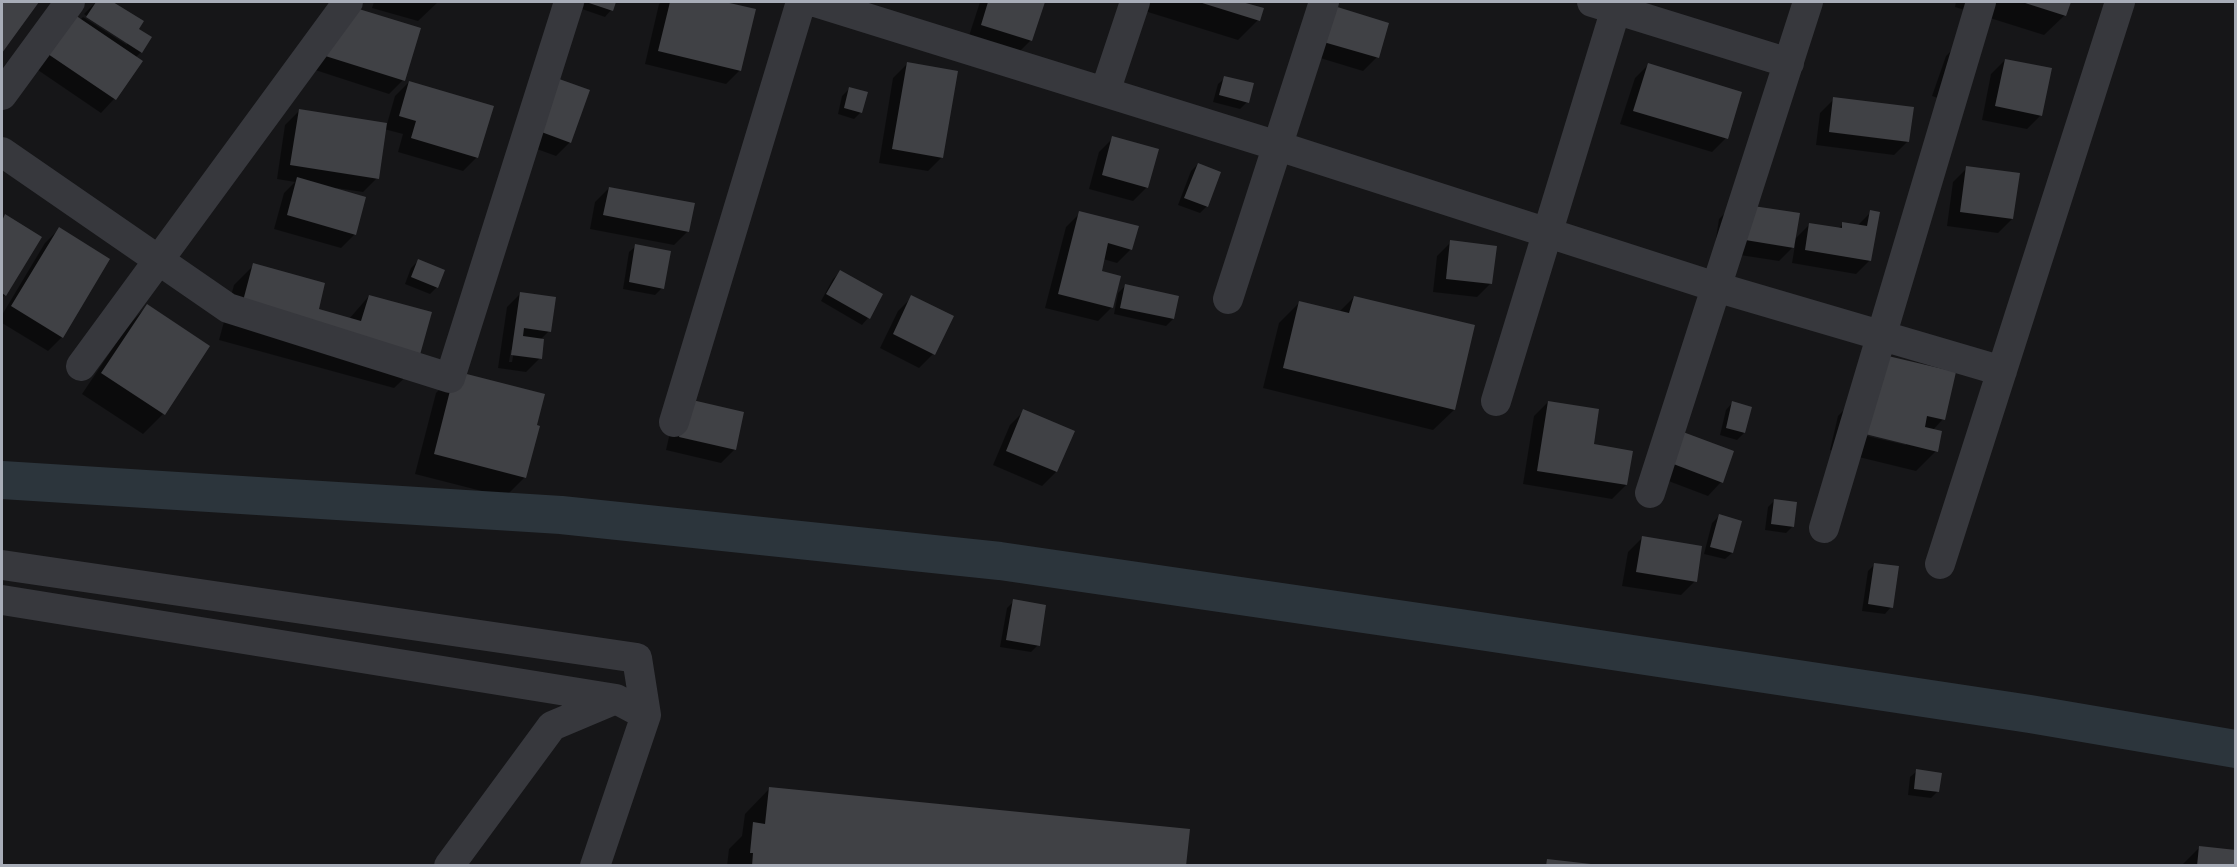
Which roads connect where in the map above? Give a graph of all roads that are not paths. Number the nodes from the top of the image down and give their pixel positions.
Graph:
1 (70, 2) edge
2 (569, 2) edge
3 (801, 2) edge
4 (815, 2) edge
5 (1135, 2) edge
6 (1324, 2) edge
7 (1808, 2) edge
8 (1981, 2) edge
9 (2120, 2) edge
10 (1609, 4) edge
11 (337, 5) edge
12 (1789, 63) junction
13 (1105, 92) junction
14 (2, 95) edge
15 (1278, 146) junction
16 (2, 152) edge
17 (1548, 232) junction
18 (157, 260) junction
19 (1716, 287) junction
20 (1228, 299) dead end
21 (1881, 335) junction
22 (81, 366) dead end
23 (2002, 371) junction
24 (1496, 401) dead end
25 (674, 422) dead end
26 (1650, 493) dead end
27 (1824, 528) dead end
28 (1940, 564) dead end
29 (2, 565) edge
30 (2, 600) edge
31 (616, 699) junction
32 (646, 715) junction
33 (449, 866) edge
34 (595, 866) edge

1 - 14 street
2 - 18 street
3 - 25 street
4 - 13 street
5 - 13 street
6 - 15 street
7 - 12 street
8 - 21 street
9 - 23 street
10 - 12 street
10 - 17 street
11 - 18 street
12 - 19 street
13 - 15 street
15 - 17 street
15 - 20 street
16 - 18 street
17 - 19 street
17 - 24 street
18 - 22 street
19 - 21 street
19 - 26 street
21 - 23 street
21 - 27 street
23 - 28 street
29 - 32 street
30 - 31 street
31 - 32 street
31 - 33 street
32 - 34 street

